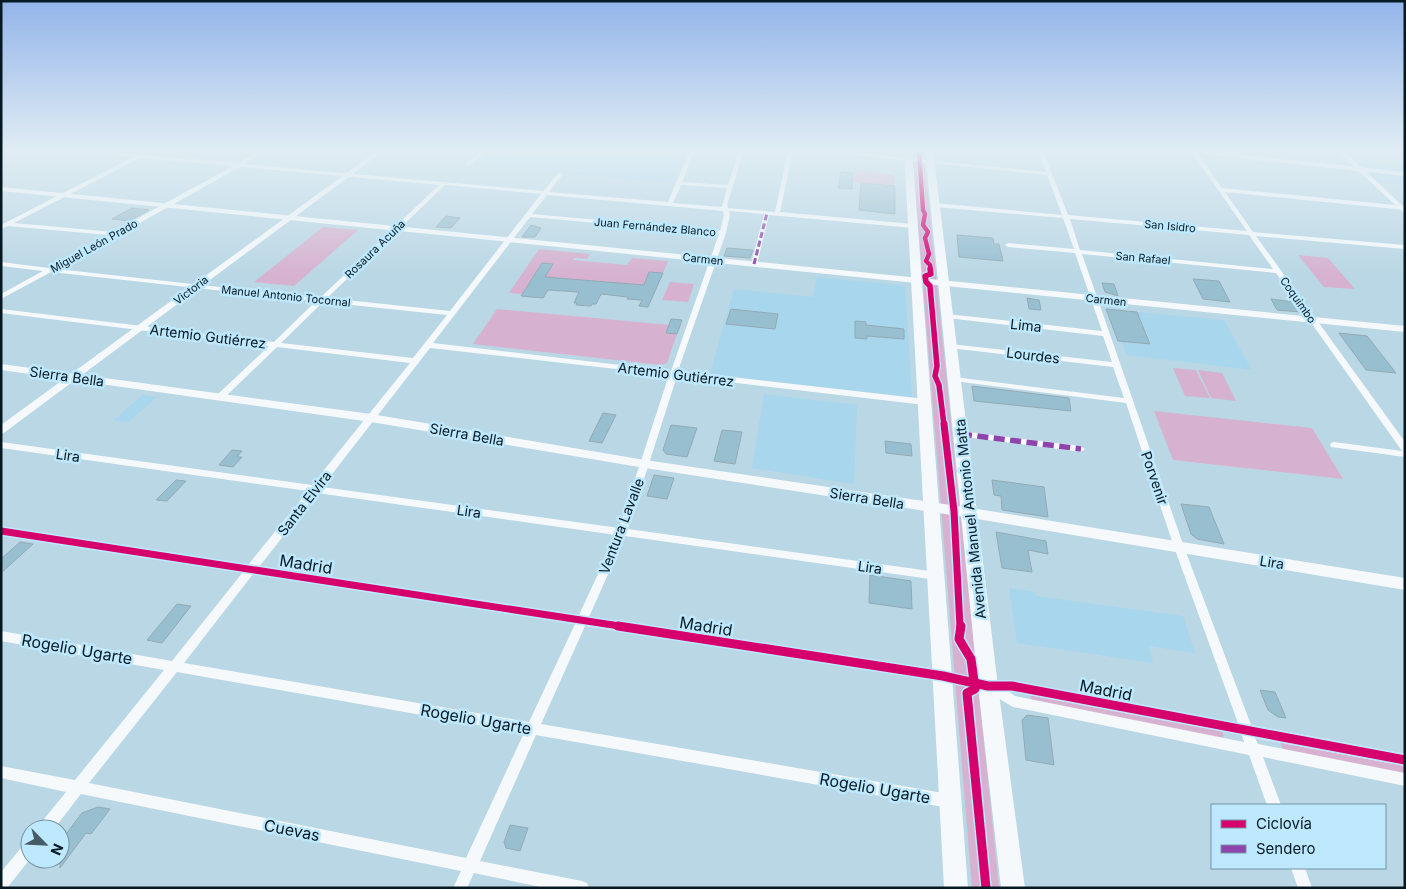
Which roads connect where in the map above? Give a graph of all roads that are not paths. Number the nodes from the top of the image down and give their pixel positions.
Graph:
1 (27, 191) edge
2 (70, 191) edge
3 (192, 191) edge
4 (325, 191) edge
5 (435, 191) edge
6 (519, 191) edge
7 (547, 191) edge
8 (675, 191) edge
9 (729, 191) edge
10 (782, 191) edge
11 (911, 191) edge
12 (934, 191) edge
13 (1056, 191) edge
14 (1221, 191) edge
15 (1234, 191) edge
16 (1383, 191) edge
17 (545, 194) junction
18 (63, 195) junction
19 (670, 204) junction
20 (167, 205) junction
21 (936, 208) junction
22 (725, 209) junction
23 (912, 209) junction
24 (1403, 210) edge
25 (767, 213) junction
26 (528, 214) junction
27 (777, 214) junction
28 (1066, 217) junction
29 (289, 218) junction
30 (3, 224) edge
31 (913, 226) junction
32 (396, 228) junction
33 (722, 233) junction
34 (1251, 233) junction
35 (115, 234) junction
36 (509, 240) junction
37 (1008, 246) dead end
38 (1405, 246) edge
39 (1078, 252) junction
40 (713, 260) junction
41 (1, 264) edge
42 (754, 264) junction
43 (51, 270) junction
44 (1278, 271) junction
45 (916, 280) junction
46 (943, 283) junction
47 (196, 287) junction
48 (1, 297) edge
49 (1093, 298) junction
50 (322, 299) junction
51 (1, 311) edge
52 (452, 313) junction
53 (947, 316) junction
54 (1313, 320) junction
55 (141, 328) junction
56 (1405, 329) edge
57 (1105, 334) junction
58 (275, 344) junction
59 (427, 345) junction
60 (950, 346) junction
61 (414, 361) junction
62 (1116, 365) junction
63 (1, 367) edge
64 (674, 373) junction
65 (75, 377) junction
66 (954, 379) junction
67 (220, 397) junction
68 (1128, 401) junction
69 (925, 402) junction
70 (371, 418) junction
71 (1, 431) edge
72 (960, 434) junction
73 (1334, 445) dead end
74 (1, 446) edge
75 (1081, 449) dead end
76 (1405, 449) edge
77 (1405, 454) edge
78 (645, 464) junction
79 (314, 489) junction
80 (932, 508) junction
81 (970, 514) junction
82 (1, 531) edge
83 (622, 532) junction
84 (1179, 547) junction
85 (251, 569) junction
86 (937, 576) junction
87 (1405, 584) edge
88 (582, 620) junction
89 (1, 636) edge
90 (174, 666) junction
91 (942, 676) junction
92 (988, 686) junction
93 (533, 728) junction
94 (1246, 730) junction
95 (1252, 750) junction
96 (1405, 760) edge
97 (1, 772) edge
98 (1405, 780) edge
99 (78, 788) junction
100 (950, 801) junction
101 (1274, 804) edge
102 (53, 819) edge
103 (20, 860) edge
104 (471, 865) junction
105 (1298, 869) edge
106 (1, 884) edge
107 (460, 888) edge
108 (582, 888) edge
109 (956, 888) edge
110 (1013, 888) edge
111 (1305, 888) edge

1 - 18 main road, Carmen
2 - 18 street
3 - 20 street, Miguel León Prado
4 - 29 street, Victoria
5 - 32 street, Rosaura Acuña
6 - 17 street
7 - 17 street, Santa Elvira
8 - 19 street
9 - 22 street, Ventura Lavalle
10 - 27 street
11 - 23 main road
12 - 21 main road, Avenida Manuel Antonio Matta
13 - 28 street, Porvenir
14 - 34 street, Coquimbo
15 - 24 street
16 - 24 street
17 - 19 street
17 - 26 street, Santa Elvira
18 - 20 main road, Carmen
18 - 30 street
19 - 22 street
20 - 29 main road, Carmen
20 - 35 street, Miguel León Prado
21 - 23 main road
21 - 28 street, San Isidro
21 - 46 main road, Avenida Manuel Antonio Matta
22 - 25 street
22 - 33 street, Ventura Lavalle
23 - 31 main road
25 - 27 street
25 - 42 street
26 - 33 street, Juan Fernández Blanco
26 - 36 street, Santa Elvira
27 - 31 street
28 - 34 street, San Isidro
28 - 39 street, Porvenir
29 - 32 main road, Carmen
29 - 47 street, Victoria
30 - 35 street
31 - 45 main road
32 - 36 main road, Carmen
32 - 50 street, Rosaura Acuña
33 - 40 street, Ventura Lavalle
34 - 38 street, San Isidro
34 - 44 street, Coquimbo
35 - 43 street, Miguel León Prado
36 - 40 main road, Carmen
36 - 52 street, Santa Elvira
37 - 39 street, San Rafael
39 - 44 street, San Rafael
39 - 49 street, Porvenir
40 - 42 main road, Carmen
40 - 64 street, Ventura Lavalle
41 - 43 street, Manuel Antonio Tocornal
42 - 45 main road, Carmen
43 - 47 street, Manuel Antonio Tocornal
43 - 48 street, Miguel León Prado
44 - 54 street, Coquimbo
45 - 46 main road, Carmen
45 - 69 main road
46 - 49 main road, Carmen
46 - 53 main road, Avenida Manuel Antonio Matta
47 - 50 street, Manuel Antonio Tocornal
47 - 55 street, Victoria
49 - 54 main road, Carmen
49 - 57 street, Porvenir
50 - 52 street, Manuel Antonio Tocornal
50 - 58 street, Rosaura Acuña
51 - 55 street, Artemio Gutiérrez
52 - 59 street, Santa Elvira
53 - 57 street, Lima
53 - 60 main road, Avenida Manuel Antonio Matta
54 - 56 main road, Carmen
54 - 76 street, Coquimbo
55 - 58 street, Artemio Gutiérrez
55 - 65 street, Victoria
57 - 62 street, Porvenir
58 - 61 street, Artemio Gutiérrez
58 - 67 street, Rosaura Acuña
59 - 61 street, Santa Elvira
59 - 64 street, Artemio Gutiérrez
60 - 62 street, Lourdes
60 - 66 main road, Avenida Manuel Antonio Matta
61 - 70 street, Santa Elvira
62 - 68 street, Porvenir
63 - 65 main road, Sierra Bella
64 - 69 street, Artemio Gutiérrez
64 - 78 street, Ventura Lavalle
65 - 67 main road, Sierra Bella
65 - 71 street, Victoria
66 - 68 street
66 - 72 main road, Avenida Manuel Antonio Matta
67 - 70 main road, Sierra Bella
68 - 84 street, Porvenir
69 - 80 main road
70 - 78 main road, Sierra Bella
70 - 79 street, Santa Elvira
72 - 75 street
72 - 81 main road, Avenida Manuel Antonio Matta
73 - 77 street
74 - 79 street, Lira
78 - 80 main road, Sierra Bella
78 - 83 street, Ventura Lavalle
79 - 83 street, Lira
79 - 85 street, Santa Elvira
80 - 81 main road, Lira
80 - 86 main road
81 - 84 main road, Lira
81 - 92 main road, Avenida Manuel Antonio Matta
82 - 85 street, Madrid
83 - 86 street, Lira
83 - 88 street, Ventura Lavalle
84 - 87 main road, Lira
84 - 94 street, Porvenir
85 - 88 street, Madrid
85 - 90 street, Santa Elvira
86 - 91 main road
88 - 91 street, Madrid
88 - 93 street, Ventura Lavalle
89 - 90 street, Rogelio Ugarte
90 - 93 street, Rogelio Ugarte
90 - 99 street, Santa Elvira
91 - 92 street, Madrid
91 - 100 main road
92 - 94 street, Madrid
92 - 95 street, Madrid
92 - 110 main road, Avenida Manuel Antonio Matta
93 - 100 street, Rogelio Ugarte
93 - 104 street, Ventura Lavalle
94 - 95 street, Porvenir
94 - 96 street, Madrid
95 - 98 street, Madrid
95 - 101 street, Porvenir
97 - 99 street, Cuevas
99 - 102 street, Santa Elvira
99 - 104 street, Cuevas
100 - 109 main road
103 - 106 street
104 - 107 street, Ventura Lavalle
104 - 108 street, Cuevas
105 - 111 street

